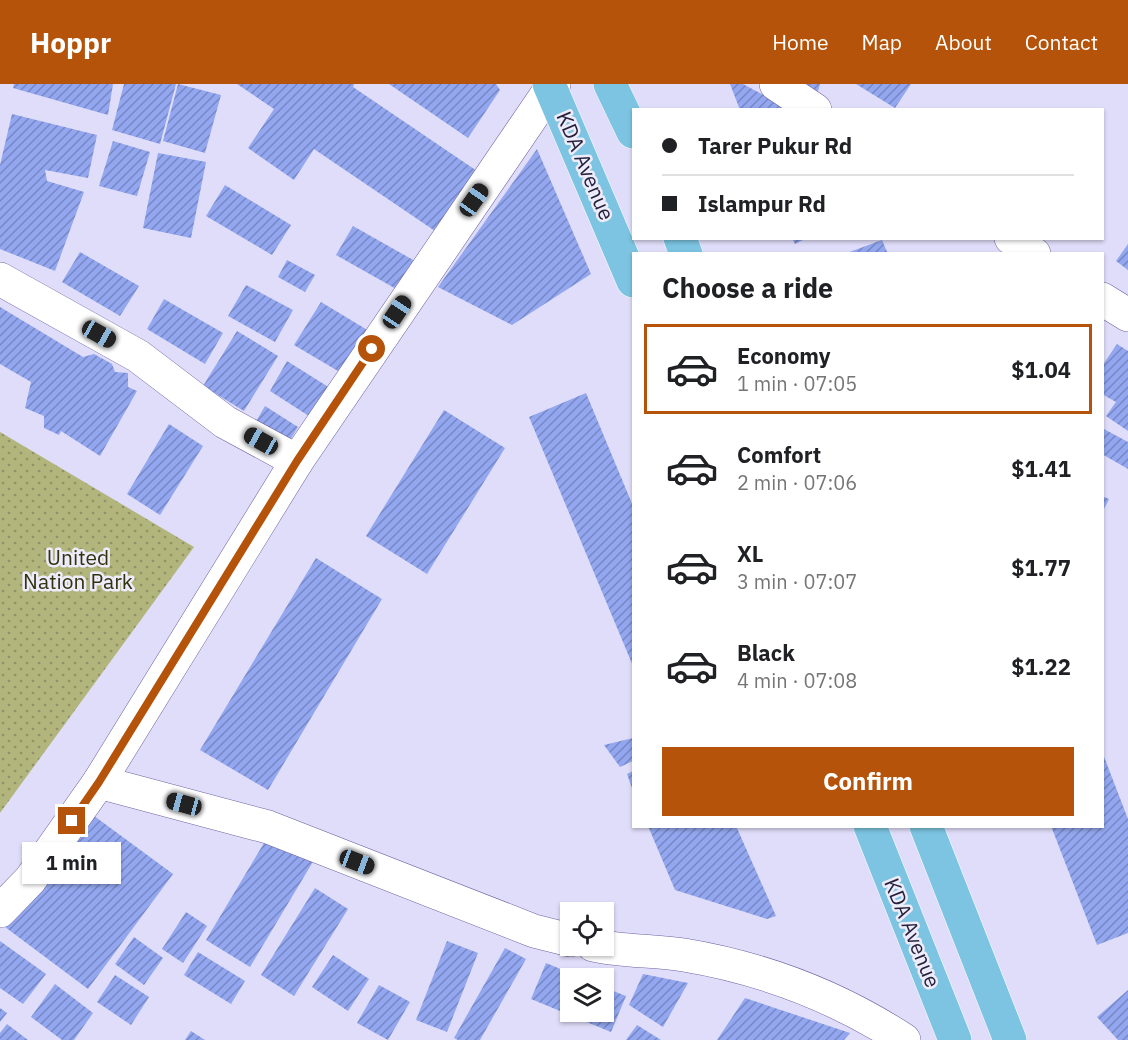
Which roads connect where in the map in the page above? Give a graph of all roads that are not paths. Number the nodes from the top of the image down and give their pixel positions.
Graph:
1 (610, 84) edge
2 (776, 84) edge
3 (552, 85) edge
4 (812, 108) edge
5 (632, 130) edge
6 (1014, 240) edge
7 (1031, 252) edge
8 (0, 279) edge
9 (632, 279) edge
10 (1104, 300) edge
11 (1128, 315) edge
12 (297, 461) junction
13 (99, 782) junction
14 (871, 828) edge
15 (927, 828) edge
16 (0, 911) edge
17 (560, 937) edge
18 (614, 950) edge
19 (904, 1040) edge
20 (955, 1040) edge
21 (1010, 1040) edge

1 - 5 main road
2 - 4 street
3 - 9 main road, KDA Avenue
3 - 12 street
6 - 7 street
8 - 12 street
10 - 11 street
12 - 13 street
13 - 16 street
13 - 17 street
14 - 20 main road, KDA Avenue
15 - 21 main road
18 - 19 street

